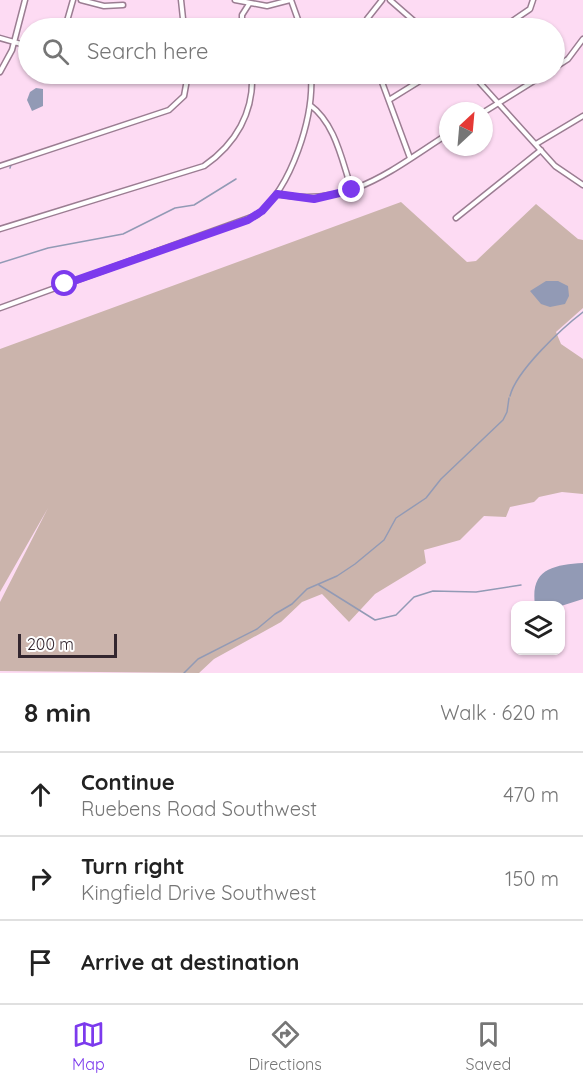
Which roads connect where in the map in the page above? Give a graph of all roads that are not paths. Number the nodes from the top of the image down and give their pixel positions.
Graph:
1 (25, 0) edge
2 (73, 0) edge
3 (81, 0) edge
4 (181, 0) edge
5 (235, 0) edge
6 (291, 0) edge
7 (382, 0) edge
8 (390, 0) edge
9 (533, 0) edge
10 (249, 4) junction
11 (123, 5) dead end
12 (20, 18) edge
13 (68, 18) edge
14 (183, 18) edge
15 (242, 18) edge
16 (297, 18) edge
17 (368, 18) edge
18 (411, 18) edge
19 (517, 18) edge
20 (18, 27) edge
21 (0, 38) edge
22 (583, 39) edge
23 (14, 42) junction
24 (18, 43) edge
25 (565, 60) edge
26 (0, 72) edge
27 (186, 84) edge
28 (252, 84) edge
29 (311, 84) edge
30 (383, 84) edge
31 (415, 84) edge
32 (482, 84) edge
33 (529, 84) edge
34 (389, 100) junction
35 (499, 102) junction
36 (310, 105) junction
37 (493, 106) edge
38 (583, 116) edge
39 (439, 140) edge
40 (536, 144) junction
41 (541, 150) junction
42 (410, 158) junction
43 (0, 166) edge
44 (583, 185) edge
45 (352, 190) junction
46 (277, 194) junction
47 (456, 218) dead end
48 (0, 229) edge
49 (0, 308) edge

1 - 12 street
2 - 13 street
3 - 11 street
4 - 14 street
5 - 10 street
6 - 10 street
6 - 16 street
7 - 17 street
8 - 18 street
9 - 19 street
10 - 15 street
20 - 23 street
21 - 23 street
22 - 25 street
23 - 24 street
23 - 26 street
27 - 43 street
28 - 48 street
29 - 36 street
30 - 34 street
31 - 34 street
32 - 35 street
33 - 35 street
34 - 42 street
35 - 37 street
35 - 40 street
36 - 45 street
36 - 46 street
38 - 40 street
39 - 42 street
40 - 41 street
41 - 44 street
41 - 47 street
42 - 45 street
45 - 46 street
46 - 49 street

